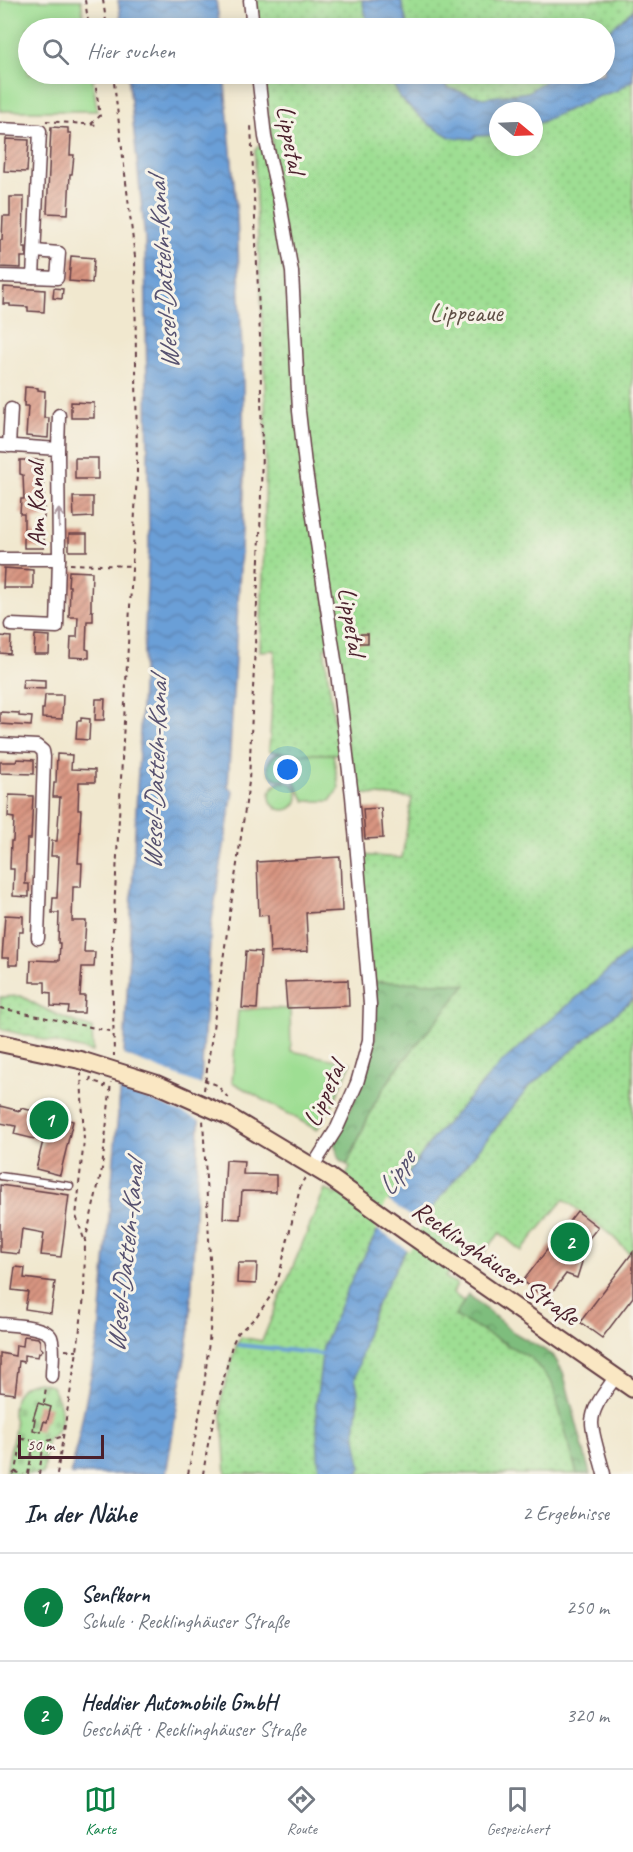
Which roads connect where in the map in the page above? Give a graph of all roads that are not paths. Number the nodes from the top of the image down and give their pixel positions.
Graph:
1 (250, 0) edge
2 (252, 18) edge
3 (259, 84) edge
4 (0, 129) edge
5 (35, 251) junction
6 (0, 276) edge
7 (33, 277) junction
8 (11, 409) dead end
9 (59, 415) dead end
10 (3, 449) edge
11 (58, 449) junction
12 (0, 559) edge
13 (59, 562) junction
14 (12, 625) dead end
15 (0, 744) edge
16 (38, 938) dead end
17 (0, 1043) edge
18 (312, 1166) junction
19 (0, 1176) edge
20 (70, 1186) dead end
21 (0, 1324) edge
22 (616, 1376) junction
23 (52, 1377) road end
24 (633, 1389) edge
25 (604, 1474) edge

1 - 2 street
3 - 18 street, Lippetal
4 - 5 street
5 - 7 street
5 - 7 street
6 - 7 street
8 - 10 street, Am Kanal
9 - 11 street, Am Kanal
10 - 11 street, Am Kanal
13 -> 11 street, Am Kanal
12 - 13 street, Am Kanal
13 - 14 street, Am Kanal
15 - 16 street
17 - 18 main road, Recklinghäuser Straße, bridge
18 - 22 main road, Recklinghäuser Straße
19 - 20 lane
21 - 23 street
22 - 24 main road, Recklinghäuser Straße
22 - 25 street

